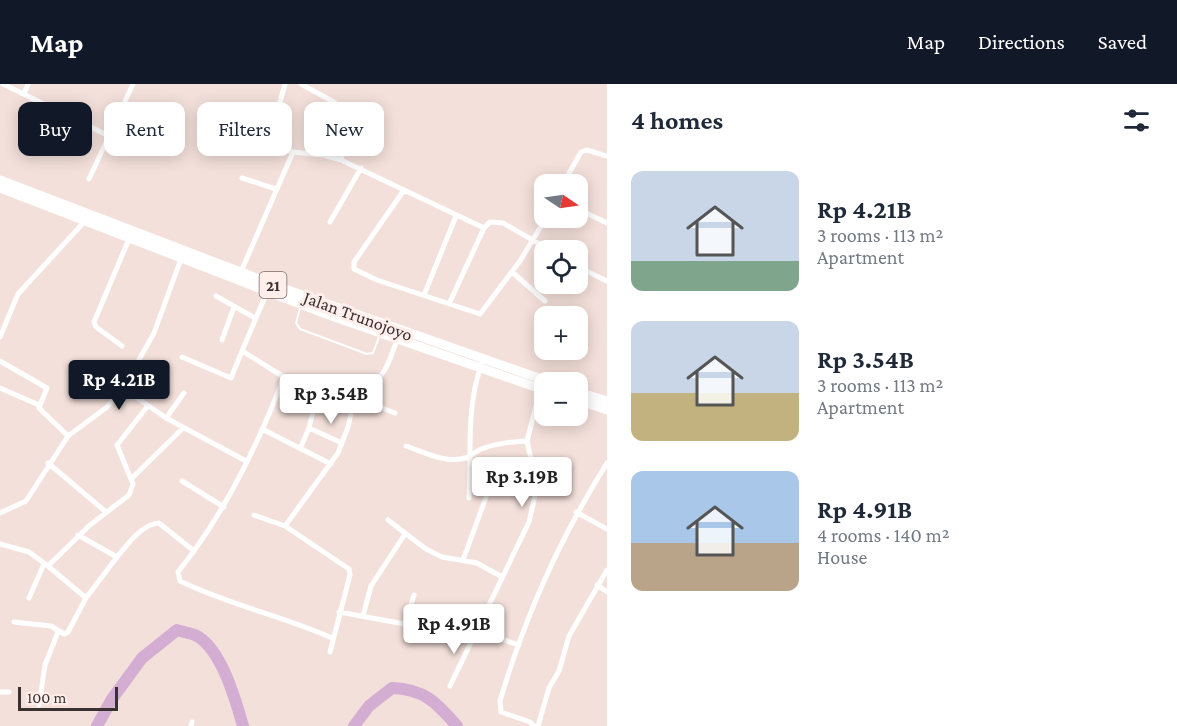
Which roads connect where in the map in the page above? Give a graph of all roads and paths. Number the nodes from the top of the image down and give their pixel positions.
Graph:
1 (3, 84) edge
2 (28, 84) edge
3 (133, 84) edge
4 (285, 84) edge
5 (301, 84) edge
6 (24, 94) junction
7 (125, 102) edge
8 (104, 133) edge
9 (104, 148) edge
10 (293, 152) junction
11 (607, 156) edge
12 (341, 160) junction
13 (362, 168) junction
14 (568, 174) edge
15 (242, 178) dead end
16 (89, 179) dead end
17 (0, 180) edge
18 (0, 188) edge
19 (276, 189) junction
20 (404, 190) junction
21 (588, 214) edge
22 (456, 216) junction
23 (85, 221) junction
24 (330, 222) dead end
25 (607, 223) edge
26 (484, 228) junction
27 (541, 228) edge
28 (129, 239) junction
29 (533, 242) junction
30 (181, 259) junction
31 (512, 272) junction
32 (588, 272) edge
33 (239, 277) junction
34 (607, 281) edge
35 (267, 292) junction
36 (424, 295) junction
37 (216, 296) dead end
38 (303, 301) junction
39 (545, 302) dead end
40 (449, 304) junction
41 (234, 307) junction
42 (255, 318) junction
43 (382, 330) junction
44 (0, 337) edge
45 (222, 340) dead end
46 (397, 340) junction
47 (122, 346) dead end
48 (242, 351) junction
49 (182, 357) dead end
50 (0, 361) edge
51 (481, 364) junction
52 (284, 377) junction
53 (534, 382) edge
54 (320, 383) junction
55 (0, 388) edge
56 (123, 388) junction
57 (357, 388) junction
58 (184, 393) dead end
59 (588, 395) edge
60 (607, 401) edge
61 (354, 403) junction
62 (588, 403) edge
63 (39, 405) junction
64 (147, 407) junction
65 (607, 410) edge
66 (395, 413) dead end
67 (166, 418) junction
68 (534, 418) edge
69 (183, 428) junction
70 (309, 428) junction
71 (262, 429) junction
72 (68, 436) junction
73 (527, 441) junction
74 (342, 443) junction
75 (406, 446) dead end
76 (300, 448) junction
77 (471, 455) junction
78 (246, 461) junction
79 (48, 463) junction
80 (607, 463) edge
81 (331, 464) junction
82 (131, 478) junction
83 (182, 481) dead end
84 (489, 489) dead end
85 (469, 498) dead end
86 (224, 507) junction
87 (106, 512) junction
88 (576, 512) junction
89 (0, 513) edge
90 (254, 515) dead end
91 (388, 520) dead end
92 (285, 526) junction
93 (607, 529) edge
94 (405, 534) junction
95 (78, 535) junction
96 (0, 544) edge
97 (194, 551) junction
98 (117, 557) junction
99 (463, 560) junction
100 (46, 565) junction
101 (607, 570) edge
102 (502, 577) junction
103 (597, 585) junction
104 (607, 592) edge
105 (414, 595) dead end
106 (29, 598) dead end
107 (86, 598) junction
108 (339, 612) junction
109 (363, 616) junction
110 (14, 622) dead end
111 (405, 624) junction
112 (58, 632) junction
113 (475, 634) junction
114 (332, 638) junction
115 (519, 645) junction
116 (330, 652) dead end
117 (450, 686) dead end
118 (0, 692) edge
119 (9, 692) dead end
120 (39, 705) dead end
121 (534, 726) edge
122 (538, 726) edge

1 - 6 street
2 - 6 street
3 - 7 street
4 - 10 street
5 - 12 street
6 - 8 street
9 - 16 street
10 - 12 street
10 - 19 street
11 - 14 street
12 - 13 street
13 - 20 street
13 - 24 street
15 - 19 street
17 - 33 highway, Jalan Trunojoyo / 21
18 - 23 highway, Jalan Trunojoyo / 21
19 - 33 street
20 - 22 street
20 - 36 street
21 - 25 street
22 - 26 street
22 - 36 street
23 - 28 highway, Jalan Trunojoyo / 21
23 - 44 street
26 - 29 street
26 - 40 street
27 - 29 street
28 - 30 highway, Jalan Trunojoyo / 21
28 - 47 street
29 - 31 street
30 - 33 highway, Jalan Trunojoyo / 21
30 - 56 street
31 - 39 street
31 - 40 street
32 - 34 street
33 - 35 highway, Jalan Trunojoyo / 21
33 - 38 highway, Jalan Trunojoyo / 21
35 - 38 highway, Jalan Trunojoyo / 21
35 - 42 street
36 - 40 street
37 - 41 street
38 - 43 highway, Jalan Trunojoyo / 21
38 - 43 lane
41 - 42 street
41 - 45 street
42 - 48 street
43 - 46 highway, Jalan Trunojoyo / 21
43 - 51 highway, Jalan Trunojoyo / 21
46 - 51 highway, Jalan Trunojoyo / 21
46 - 57 street
48 - 49 street
48 - 52 street
50 - 63 street
51 - 53 highway, Jalan Trunojoyo / 21
51 - 77 street
52 - 54 street
52 - 71 street
54 - 57 street
54 - 70 street
55 - 63 street
56 - 64 street
56 - 72 street
57 - 61 street
58 - 67 street
59 - 60 highway
61 - 66 street
61 - 74 street
62 - 65 highway
63 - 72 street
64 - 67 street
64 - 82 street
67 - 69 street
68 - 73 street
69 - 78 street
69 - 82 street
70 - 74 street
70 - 76 street
71 - 76 street
71 - 78 street
72 - 79 street
73 - 77 street
73 - 102 street
74 - 81 street
75 - 77 street
76 - 81 street
77 - 85 street
78 - 86 street
79 - 87 street
79 - 89 street
80 - 88 street
81 - 92 street
82 - 87 street
83 - 86 street
84 - 99 street
86 - 97 street
87 - 95 street
88 - 93 street
88 - 115 street
90 - 92 street
91 - 94 street
92 - 108 street
94 - 99 street
94 - 109 street
95 - 98 street
95 - 100 street
96 - 100 street
97 - 98 street
97 - 114 street
98 - 107 street
99 - 102 street
100 - 106 street
100 - 107 street
101 - 103 street
102 - 113 street
103 - 104 street
103 - 122 street
105 - 111 street
107 - 112 street
108 - 109 street
108 - 114 street
109 - 111 street
110 - 112 street
111 - 113 street
112 - 120 street
113 - 115 street
113 - 117 street
114 - 116 street
115 - 121 street
118 - 119 street

